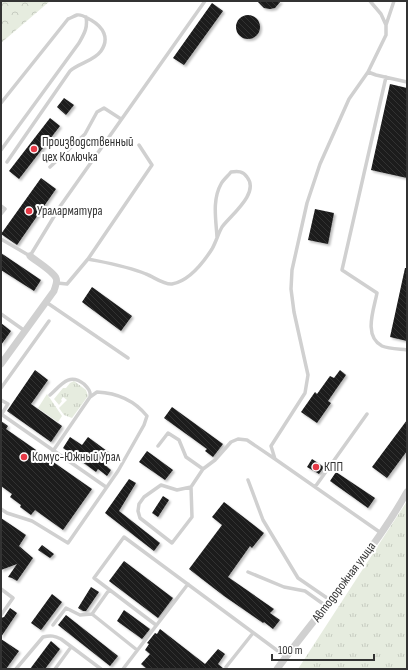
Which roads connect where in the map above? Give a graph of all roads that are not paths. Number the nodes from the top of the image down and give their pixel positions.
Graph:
1 (205, 1) edge
2 (370, 1) edge
3 (394, 1) edge
4 (86, 17) junction
5 (386, 25) junction
6 (368, 72) junction
7 (386, 77) junction
8 (407, 82) edge
9 (1, 103) edge
10 (121, 118) junction
11 (139, 145) dead end
12 (1, 150) edge
13 (7, 162) dead end
14 (50, 167) dead end
15 (1, 206) edge
16 (1, 214) edge
17 (217, 237) junction
18 (1, 239) edge
19 (30, 256) junction
20 (88, 259) junction
21 (57, 283) junction
22 (46, 302) junction
23 (1, 314) edge
24 (49, 321) dead end
25 (25, 331) junction
26 (407, 350) edge
27 (128, 358) dead end
28 (1, 364) edge
29 (1, 388) edge
30 (50, 395) dead end
31 (90, 397) junction
32 (1, 400) edge
33 (1, 414) edge
34 (366, 414) dead end
35 (158, 446) dead end
36 (53, 451) junction
37 (275, 459) junction
38 (203, 469) junction
39 (248, 480) dead end
40 (106, 487) junction
41 (190, 487) junction
42 (316, 488) junction
43 (407, 492) edge
44 (1, 509) edge
45 (381, 533) junction
46 (248, 572) dead end
47 (188, 584) junction
48 (1, 589) edge
49 (110, 590) junction
50 (328, 603) junction
51 (1, 614) edge
52 (92, 614) junction
53 (53, 626) dead end
54 (156, 626) junction
55 (253, 632) junction
56 (71, 647) junction
57 (137, 650) junction
58 (286, 657) junction
59 (226, 667) dead end
60 (16, 669) edge
61 (55, 669) edge
62 (101, 669) edge
63 (123, 669) edge
64 (277, 669) edge

1 - 10 lane
2 - 5 lane
3 - 5 lane
4 - 9 lane
4 - 12 lane
4 - 13 lane
5 - 6 lane
6 - 7 lane
6 - 37 lane
7 - 8 lane
7 - 26 lane
10 - 14 lane
10 - 19 lane
11 - 20 lane
15 - 16 lane
17 - 17 lane
17 - 20 lane
18 - 19 lane
19 - 21 street
20 - 21 lane
21 - 22 street
22 - 25 street
22 - 27 lane
23 - 25 lane
24 - 29 lane
25 - 28 street
30 - 31 lane
31 - 36 lane
31 - 40 lane
32 - 33 lane
33 - 36 lane
34 - 42 lane
35 - 38 lane
36 - 40 lane
37 - 38 lane
37 - 42 lane
38 - 41 lane
39 - 50 lane
40 - 44 lane
41 - 41 lane
42 - 45 lane
43 - 45 street, Автодорожная улица
45 - 50 street, Автодорожная улица
46 - 50 lane
47 - 49 lane
47 - 54 lane
47 - 55 lane
48 - 51 lane
49 - 52 lane
49 - 54 lane
50 - 58 street, Автодорожная улица
52 - 53 lane
52 - 57 lane
54 - 57 lane
55 - 58 lane
55 - 59 lane
56 - 60 lane
56 - 61 lane
56 - 62 lane
57 - 63 lane
58 - 64 street, Автодорожная улица

